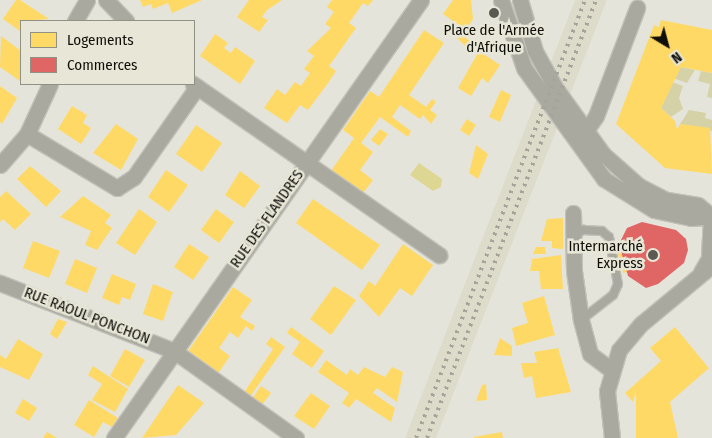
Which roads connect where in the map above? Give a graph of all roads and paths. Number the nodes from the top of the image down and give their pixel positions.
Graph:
1 (87, 0) edge
2 (106, 0) edge
3 (421, 0) edge
4 (501, 0) edge
5 (520, 0) edge
6 (637, 8) dead end
7 (76, 20) edge
8 (125, 20) edge
9 (50, 85) edge
10 (195, 85) edge
11 (587, 132) junction
12 (26, 134) junction
13 (575, 145) junction
14 (307, 164) junction
15 (0, 165) edge
16 (573, 213) dead end
17 (711, 216) edge
18 (573, 236) junction
19 (440, 255) dead end
20 (706, 268) edge
21 (0, 283) edge
22 (582, 320) junction
23 (174, 351) junction
24 (610, 369) junction
25 (114, 438) edge
26 (296, 438) edge
27 (612, 438) edge

1 - 7 street
2 - 8 street
3 - 14 street, RUE DES FLANDRES
4 - 13 street
5 - 11 street
6 - 11 street
9 - 12 street
10 - 12 street
10 - 14 street
11 - 13 street
11 - 17 street
12 - 15 street
13 - 17 street
14 - 19 street
14 - 23 street, RUE DES FLANDRES
16 - 18 street
17 - 20 street
18 - 22 street
18 - 22 lane
20 - 24 street
21 - 23 street, RUE RAOUL PONCHON
22 - 24 street
23 - 25 street, RUE DES FLANDRES
23 - 26 street, RUE RAOUL PONCHON
24 - 27 street

